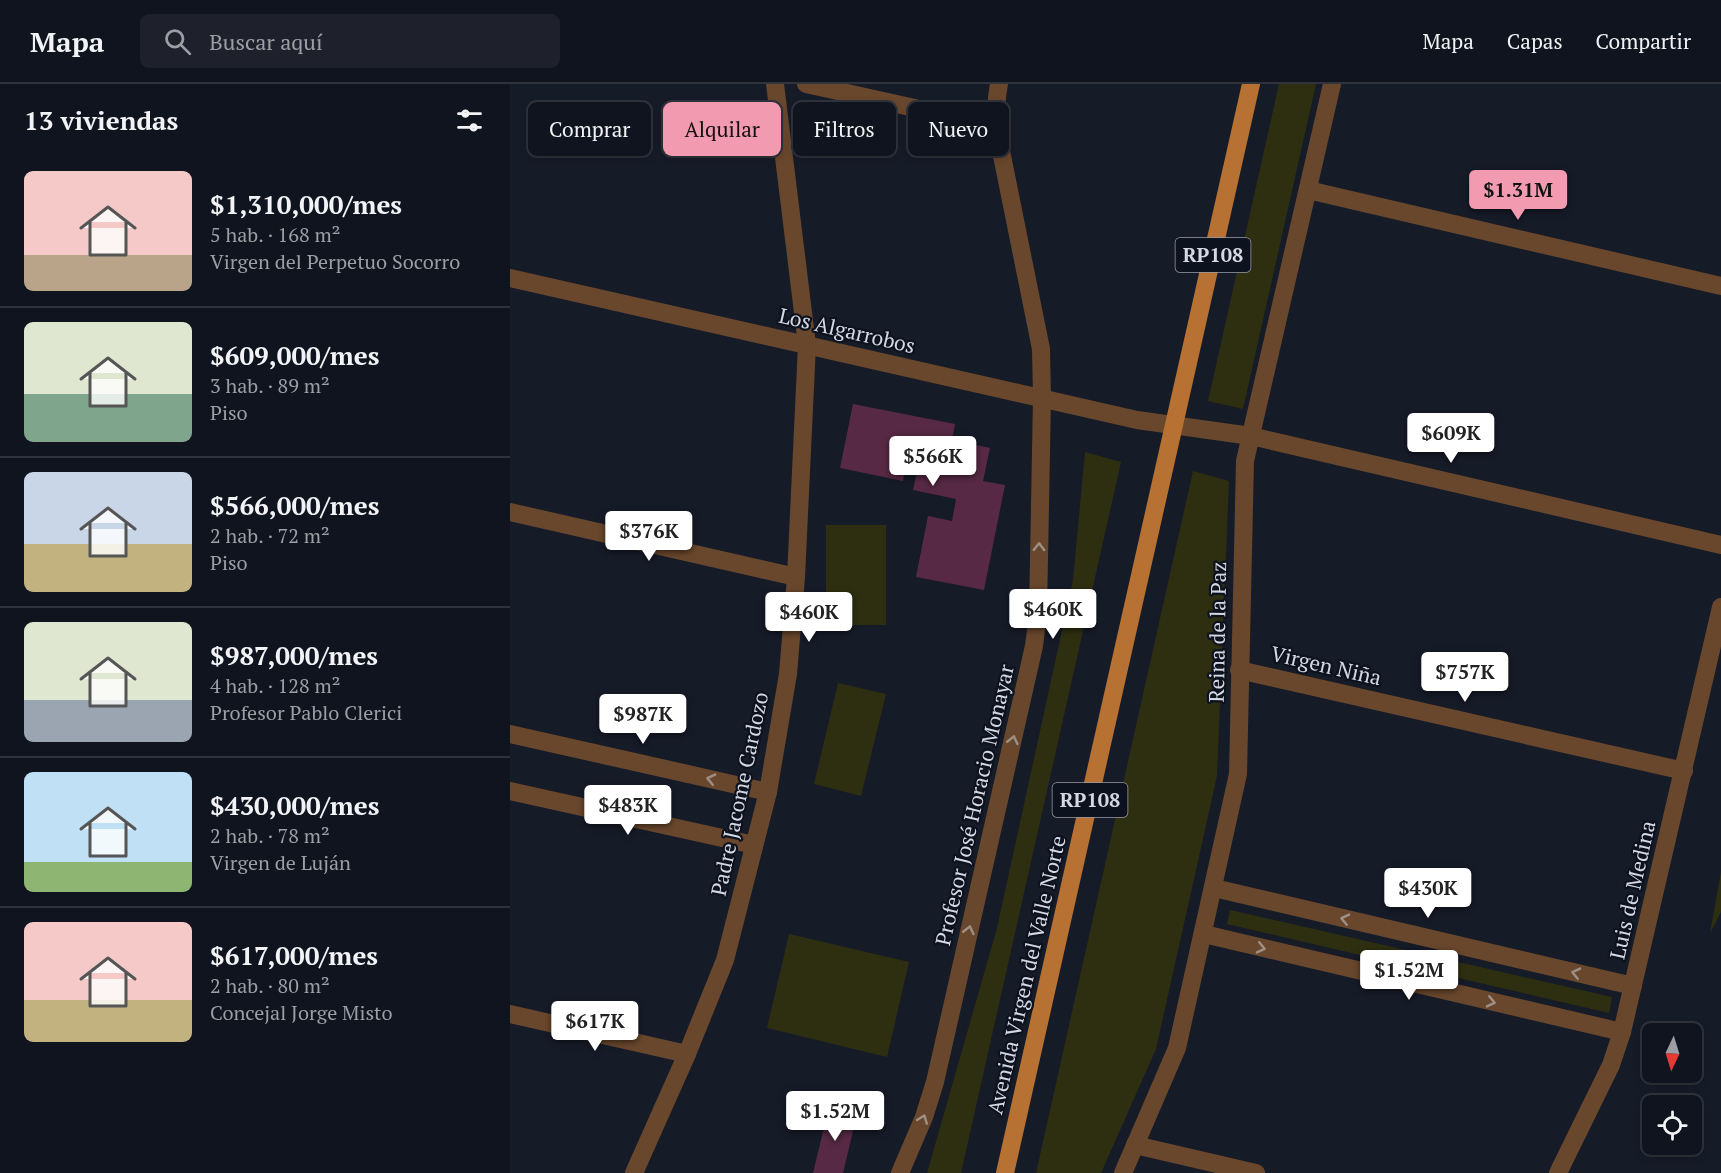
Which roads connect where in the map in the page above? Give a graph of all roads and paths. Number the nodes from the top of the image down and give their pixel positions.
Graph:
1 (775, 84) edge
2 (806, 84) edge
3 (999, 84) edge
4 (1251, 84) edge
5 (1332, 84) edge
6 (997, 102) edge
7 (908, 107) edge
8 (1002, 156) edge
9 (1308, 190) junction
10 (510, 278) edge
11 (1721, 286) edge
12 (807, 345) junction
13 (1042, 398) junction
14 (1174, 426) junction
15 (1251, 436) junction
16 (510, 512) edge
17 (1721, 545) edge
18 (796, 577) junction
19 (1721, 607) edge
20 (1239, 670) junction
21 (510, 734) edge
22 (1684, 771) junction
23 (510, 791) edge
24 (768, 792) junction
25 (754, 845) junction
26 (1214, 888) junction
27 (1204, 934) junction
28 (1633, 986) junction
29 (510, 1014) edge
30 (1622, 1032) junction
31 (687, 1054) junction
32 (1135, 1145) junction
33 (634, 1173) edge
34 (900, 1173) edge
35 (1005, 1173) edge
36 (1123, 1173) edge
37 (1256, 1173) edge
38 (1558, 1173) edge

1 - 12 street, Padre Jacome Cardozo
2 - 7 street
3 - 6 street, Profesor José Horacio Monayar
4 - 14 main road, Avenida Virgen del Valle Norte / RP108
5 - 9 street, Reina de la Paz
8 - 13 street, Profesor José Horacio Monayar
9 - 11 street
9 - 15 street, Reina de la Paz
10 - 12 street, Los Algarrobos
12 - 13 street, Los Algarrobos
12 - 18 street, Padre Jacome Cardozo
13 - 14 street, Los Algarrobos
34 -> 13 street, Profesor José Horacio Monayar
14 - 15 street, Los Algarrobos
14 - 35 main road, Avenida Virgen del Valle Norte / RP108
15 - 17 street, Los Algarrobos
15 - 20 street, Reina de la Paz
16 - 18 street
18 - 24 street, Padre Jacome Cardozo
19 - 22 street, Luis de Medina
20 - 22 street, Virgen Niña
20 - 26 street, Reina de la Paz
24 -> 21 street
22 - 28 street, Luis de Medina
23 - 25 street
24 - 25 street, Padre Jacome Cardozo
25 - 31 street, Padre Jacome Cardozo
26 - 27 street, Reina de la Paz
28 -> 26 street
27 -> 30 street
27 - 32 street, Reina de la Paz
28 - 30 street, Luis de Medina
29 - 31 street
30 - 38 street, Luis de Medina
31 - 33 street, Padre Jacome Cardozo
32 - 36 street, Reina de la Paz
32 - 37 street

